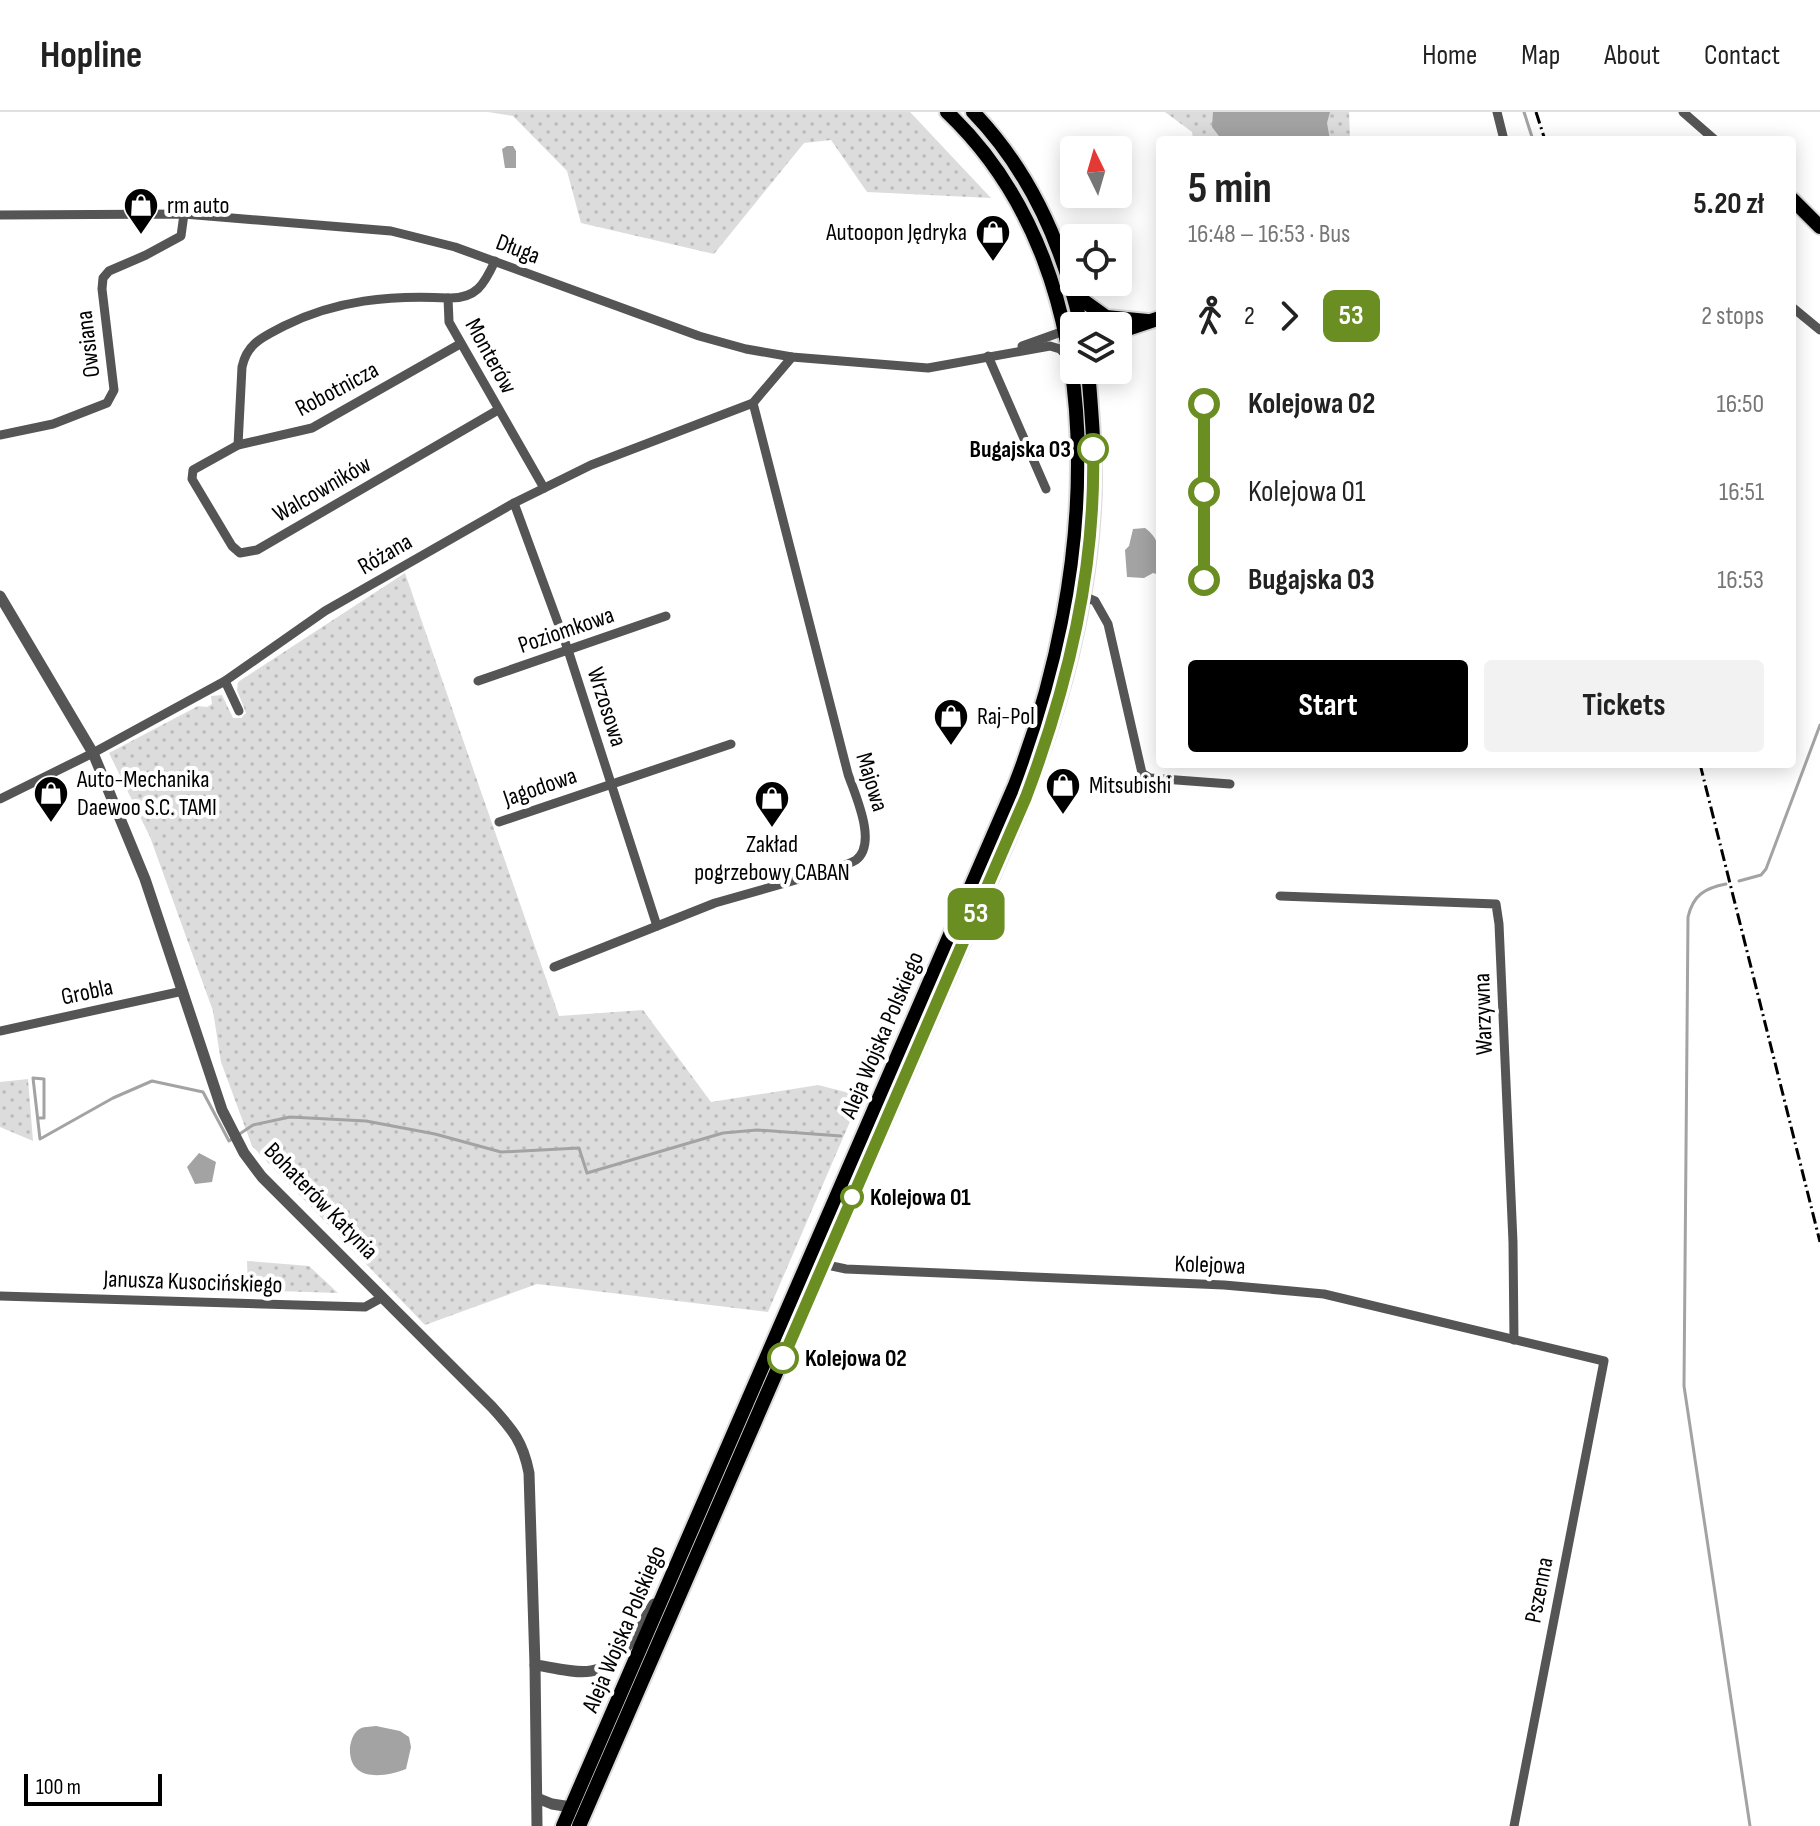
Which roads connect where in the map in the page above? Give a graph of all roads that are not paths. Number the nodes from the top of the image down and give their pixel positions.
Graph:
1 (947, 112) edge
2 (973, 112) edge
3 (1497, 112) edge
4 (1683, 112) edge
5 (1503, 136) edge
6 (1710, 136) edge
7 (1796, 203) edge
8 (184, 214) junction
9 (0, 215) edge
10 (1820, 227) edge
11 (1060, 249) edge
12 (495, 261) junction
13 (1077, 296) edge
14 (448, 298) junction
15 (1796, 310) edge
16 (1060, 312) edge
17 (1154, 319) edge
18 (1132, 322) edge
19 (1132, 327) edge
20 (1820, 330) edge
21 (1060, 340) edge
22 (460, 344) junction
23 (1060, 349) edge
24 (1012, 351) junction
25 (988, 356) junction
26 (792, 357) junction
27 (1072, 384) edge
28 (1089, 384) edge
29 (753, 403) junction
30 (498, 410) junction
31 (0, 435) edge
32 (238, 445) junction
33 (192, 479) joint
34 (544, 488) junction
35 (1046, 489) dead end
36 (514, 503) junction
37 (0, 596) edge
38 (1083, 596) junction
39 (666, 616) dead end
40 (568, 650) junction
41 (225, 681) junction
42 (478, 681) dead end
43 (239, 711) dead end
44 (731, 744) dead end
45 (93, 753) junction
46 (611, 784) junction
47 (1230, 784) dead end
48 (0, 799) edge
49 (499, 822) dead end
50 (1280, 896) dead end
51 (657, 926) junction
52 (554, 967) dead end
53 (183, 991) junction
54 (0, 1031) edge
55 (807, 1261) junction
56 (823, 1264) junction
57 (0, 1296) edge
58 (383, 1297) junction
59 (1514, 1340) junction
60 (1604, 1361) joint
61 (673, 1573) junction
62 (535, 1665) junction
63 (537, 1798) junction
64 (571, 1807) junction
65 (537, 1826) edge
66 (563, 1826) edge
67 (579, 1826) edge
68 (1514, 1826) edge

1 - 16 main road, Aleja Wojska Polskiego
2 - 11 main road
3 - 5 street
4 - 6 street
7 - 10 main road
8 - 9 street, Długa
8 - 12 street, Długa
8 - 31 street, Owsiana
12 - 14 street, Monterów
12 - 26 street, Długa
13 - 17 main road
14 - 22 street, Monterów
14 - 32 street
15 - 20 street
17 - 18 main road
17 - 19 main road
21 - 24 street, Długa
22 - 30 street, Monterów
22 - 32 street, Robotnicza
23 - 24 street, Długa
24 - 25 street, Długa
25 - 26 street, Długa
25 - 35 street
26 - 29 street, Różana
27 - 55 main road, Aleja Wojska Polskiego
28 - 38 main road, Aleja Wojska Polskiego
29 - 34 street, Różana
29 - 51 street, Majowa
30 - 33 street, Walcowników
30 - 34 street, Monterów
32 - 33 street, Robotnicza
34 - 36 street, Różana
36 - 40 street, Wrzosowa
36 - 41 street, Różana
37 - 45 street, Bohaterów Katynia
38 - 47 street
38 - 56 main road, Aleja Wojska Polskiego
39 - 40 street, Poziomkowa
40 - 42 street, Poziomkowa
40 - 46 street, Wrzosowa
41 - 43 street
41 - 45 street, Różana
44 - 46 street, Jagodowa
45 - 48 street, Różana
45 - 53 street, Bohaterów Katynia
46 - 49 street, Jagodowa
46 - 51 street, Wrzosowa
50 - 59 street, Warzywna
51 - 52 street, Majowa
53 - 54 street, Grobla
53 - 58 street, Bohaterów Katynia
55 - 56 street, Kolejowa
55 - 61 main road, Aleja Wojska Polskiego
56 - 59 street, Kolejowa
56 - 67 main road, Aleja Wojska Polskiego
57 - 58 street, Janusza Kusocińskiego
58 - 62 street, Bohaterów Katynia
59 - 60 street, Kolejowa
60 - 68 street, Pszenna
61 - 62 street
61 - 64 main road, Aleja Wojska Polskiego
62 - 63 street, Bohaterów Katynia
63 - 64 street
63 - 65 street, Bohaterów Katynia
64 - 66 main road, Aleja Wojska Polskiego

